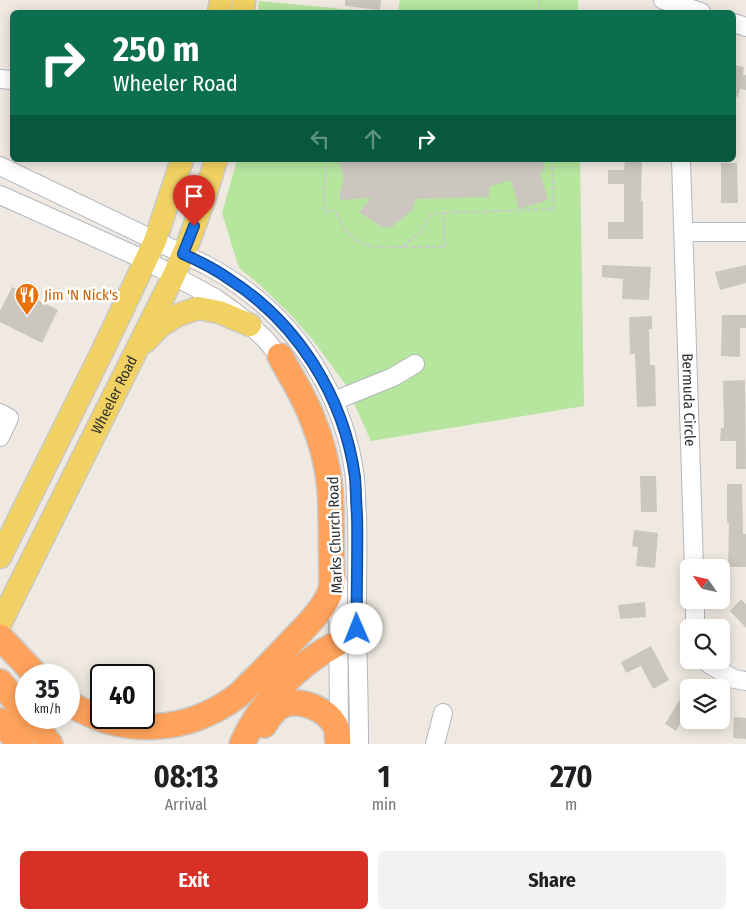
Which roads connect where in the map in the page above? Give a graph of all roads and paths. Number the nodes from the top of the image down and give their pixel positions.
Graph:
1 (663, 0) edge
2 (690, 10) edge
3 (181, 162) edge
4 (215, 162) edge
5 (326, 162) edge
6 (552, 162) edge
7 (681, 162) edge
8 (8, 166) edge
9 (0, 195) edge
10 (443, 213) junction
11 (684, 232) junction
12 (746, 232) edge
13 (402, 247) junction
14 (150, 250) junction
15 (183, 254) junction
16 (174, 275) junction
17 (250, 325) junction
18 (135, 353) junction
19 (280, 356) junction
20 (414, 364) dead end
21 (334, 401) junction
22 (0, 413) edge
23 (0, 437) edge
24 (0, 557) edge
25 (694, 559) edge
26 (1, 627) edge
27 (348, 642) junction
28 (282, 651) junction
29 (28, 664) edge
30 (717, 669) edge
31 (746, 681) edge
32 (0, 682) edge
33 (15, 700) edge
34 (80, 710) edge
35 (443, 714) dead end
36 (0, 721) edge
37 (38, 729) edge
38 (20, 744) edge
39 (50, 744) edge
40 (242, 744) edge
41 (253, 744) edge
42 (339, 744) edge
43 (359, 744) edge
44 (435, 744) edge

1 - 2 street
3 - 14 main road, Wheeler Road
4 - 15 main road, Wheeler Road
5 - 13 path
6 - 10 path
7 - 11 street, Bermuda Circle
8 - 14 street
9 - 14 street
10 - 13 path
10 - 13 path
11 - 12 street
11 - 25 street, Bermuda Circle
14 - 15 street, Marks Church Road
14 - 16 street, Marks Church Road
14 - 24 main road, Wheeler Road
15 - 16 main road, Wheeler Road
15 - 21 street, Marks Church Road
16 - 17 street, Marks Church Road
16 - 18 main road, Wheeler Road
17 - 18 main road
17 - 19 street, Marks Church Road
18 - 26 main road, Wheeler Road
19 - 27 street, Marks Church Road
19 - 28 highway
20 - 21 street
21 - 27 street, Marks Church Road
22 - 23 street
26 - 29 highway
27 - 28 highway
27 - 40 highway
27 - 42 street, Marks Church Road
27 - 43 street, Marks Church Road
28 - 34 highway
30 - 31 street
32 - 33 highway
35 - 44 street
36 - 38 highway
37 - 39 highway
41 - 42 highway

